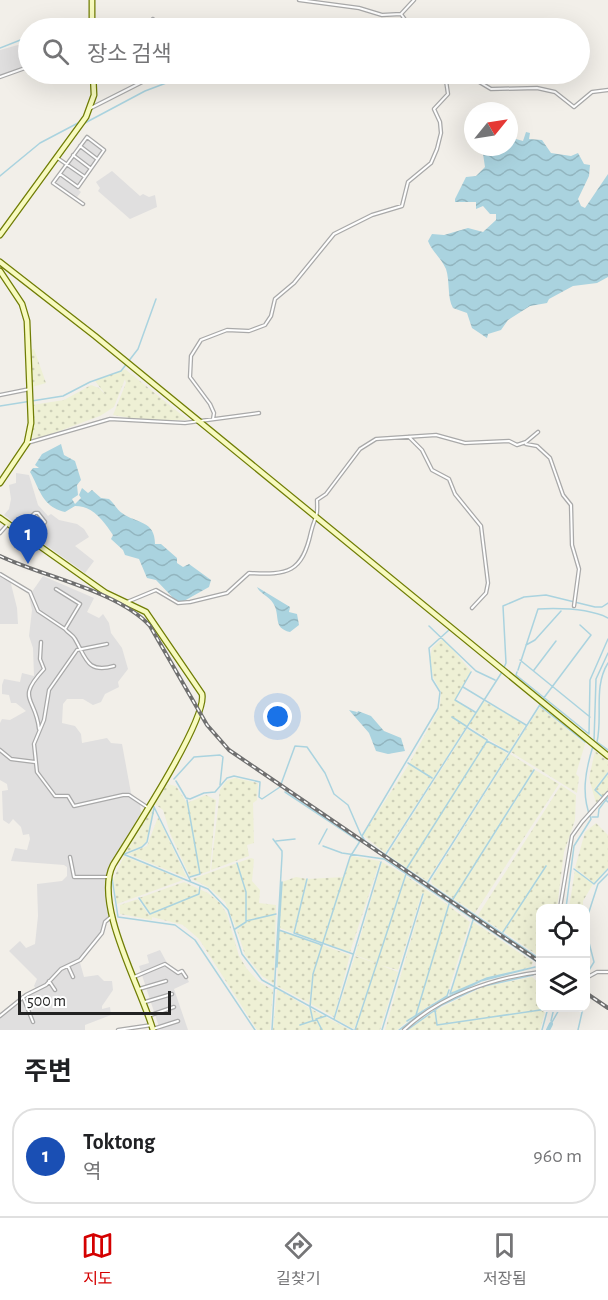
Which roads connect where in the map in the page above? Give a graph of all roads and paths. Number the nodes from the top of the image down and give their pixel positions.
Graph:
1 (92, 0) edge
2 (299, 0) edge
3 (414, 0) edge
4 (401, 14) junction
5 (92, 18) edge
6 (404, 18) edge
7 (18, 71) edge
8 (0, 77) edge
9 (93, 84) edge
10 (138, 84) edge
11 (446, 84) edge
12 (483, 84) edge
13 (608, 90) edge
14 (89, 109) junction
15 (80, 146) junction
16 (74, 155) junction
17 (56, 157) junction
18 (98, 160) junction
19 (67, 164) junction
20 (92, 169) junction
21 (60, 174) junction
22 (85, 177) junction
23 (83, 204) dead end
24 (0, 236) edge
25 (0, 262) edge
26 (0, 271) edge
27 (30, 389) junction
28 (0, 395) edge
29 (259, 413) dead end
30 (213, 418) junction
31 (197, 422) junction
32 (538, 432) dead end
33 (409, 437) junction
34 (27, 443) junction
35 (523, 444) junction
36 (0, 483) edge
37 (317, 518) junction
38 (0, 519) edge
39 (8, 524) junction
40 (17, 530) junction
41 (0, 533) edge
42 (30, 540) junction
43 (0, 574) edge
44 (56, 589) dead end
45 (127, 602) junction
46 (574, 606) dead end
47 (472, 608) dead end
48 (65, 629) junction
49 (41, 642) dead end
50 (107, 644) dead end
51 (78, 650) junction
52 (114, 666) dead end
53 (40, 731) junction
54 (0, 750) edge
55 (608, 756) edge
56 (35, 762) junction
57 (608, 793) edge
58 (147, 807) junction
59 (70, 857) dead end
60 (108, 878) junction
61 (561, 904) edge
62 (114, 914) junction
63 (68, 966) junction
64 (608, 972) edge
65 (536, 973) edge
66 (590, 976) edge
67 (186, 977) dead end
68 (73, 978) dead end
69 (132, 978) junction
70 (50, 981) junction
71 (166, 981) dead end
72 (55, 990) dead end
73 (137, 990) junction
74 (172, 993) dead end
75 (23, 997) junction
76 (142, 1003) junction
77 (174, 1007) dead end
78 (0, 1016) edge
79 (148, 1016) junction
80 (178, 1021) dead end
81 (33, 1022) dead end
82 (152, 1028) edge
83 (118, 1030) edge
84 (404, 1030) edge

1 - 5 main road
2 - 4 street
3 - 4 street
4 - 6 street
7 - 8 street
9 - 14 main road
10 - 14 street
11 - 30 street
12 - 13 street
14 - 17 main road
15 - 16 street
15 - 18 street
15 - 18 street
16 - 19 street
16 - 20 street
17 - 19 street
17 - 24 main road
18 - 20 street
19 - 21 street
19 - 22 street
20 - 22 street
21 - 22 street
21 - 23 street
25 - 31 main road
26 - 27 main road
27 - 28 street
27 - 34 main road
29 - 30 street
30 - 31 street
31 - 34 street
31 - 37 main road
32 - 35 street
33 - 35 street
33 - 37 street
33 - 47 street
34 - 36 main road
35 - 46 street
37 - 45 street
37 - 55 main road
38 - 39 main road
39 - 40 main road
39 - 41 street
40 - 42 main road
40 - 42 street
42 - 45 main road
43 - 48 street
44 - 48 street
45 - 58 main road
48 - 51 street
49 - 53 street
50 - 51 street
51 - 52 street
51 - 53 street
53 - 56 street
54 - 56 street
56 - 58 street
57 - 61 street
58 - 60 main road
59 - 60 street
60 - 62 main road
62 - 63 street
62 - 69 main road
63 - 68 street
63 - 70 street
64 - 66 street
65 - 84 street
67 - 69 street
69 - 73 main road
70 - 72 street
70 - 75 street
71 - 73 street
73 - 76 main road
74 - 76 street
75 - 78 street
75 - 81 street
76 - 79 main road
77 - 79 street
79 - 82 main road
80 - 82 street
82 - 83 street

